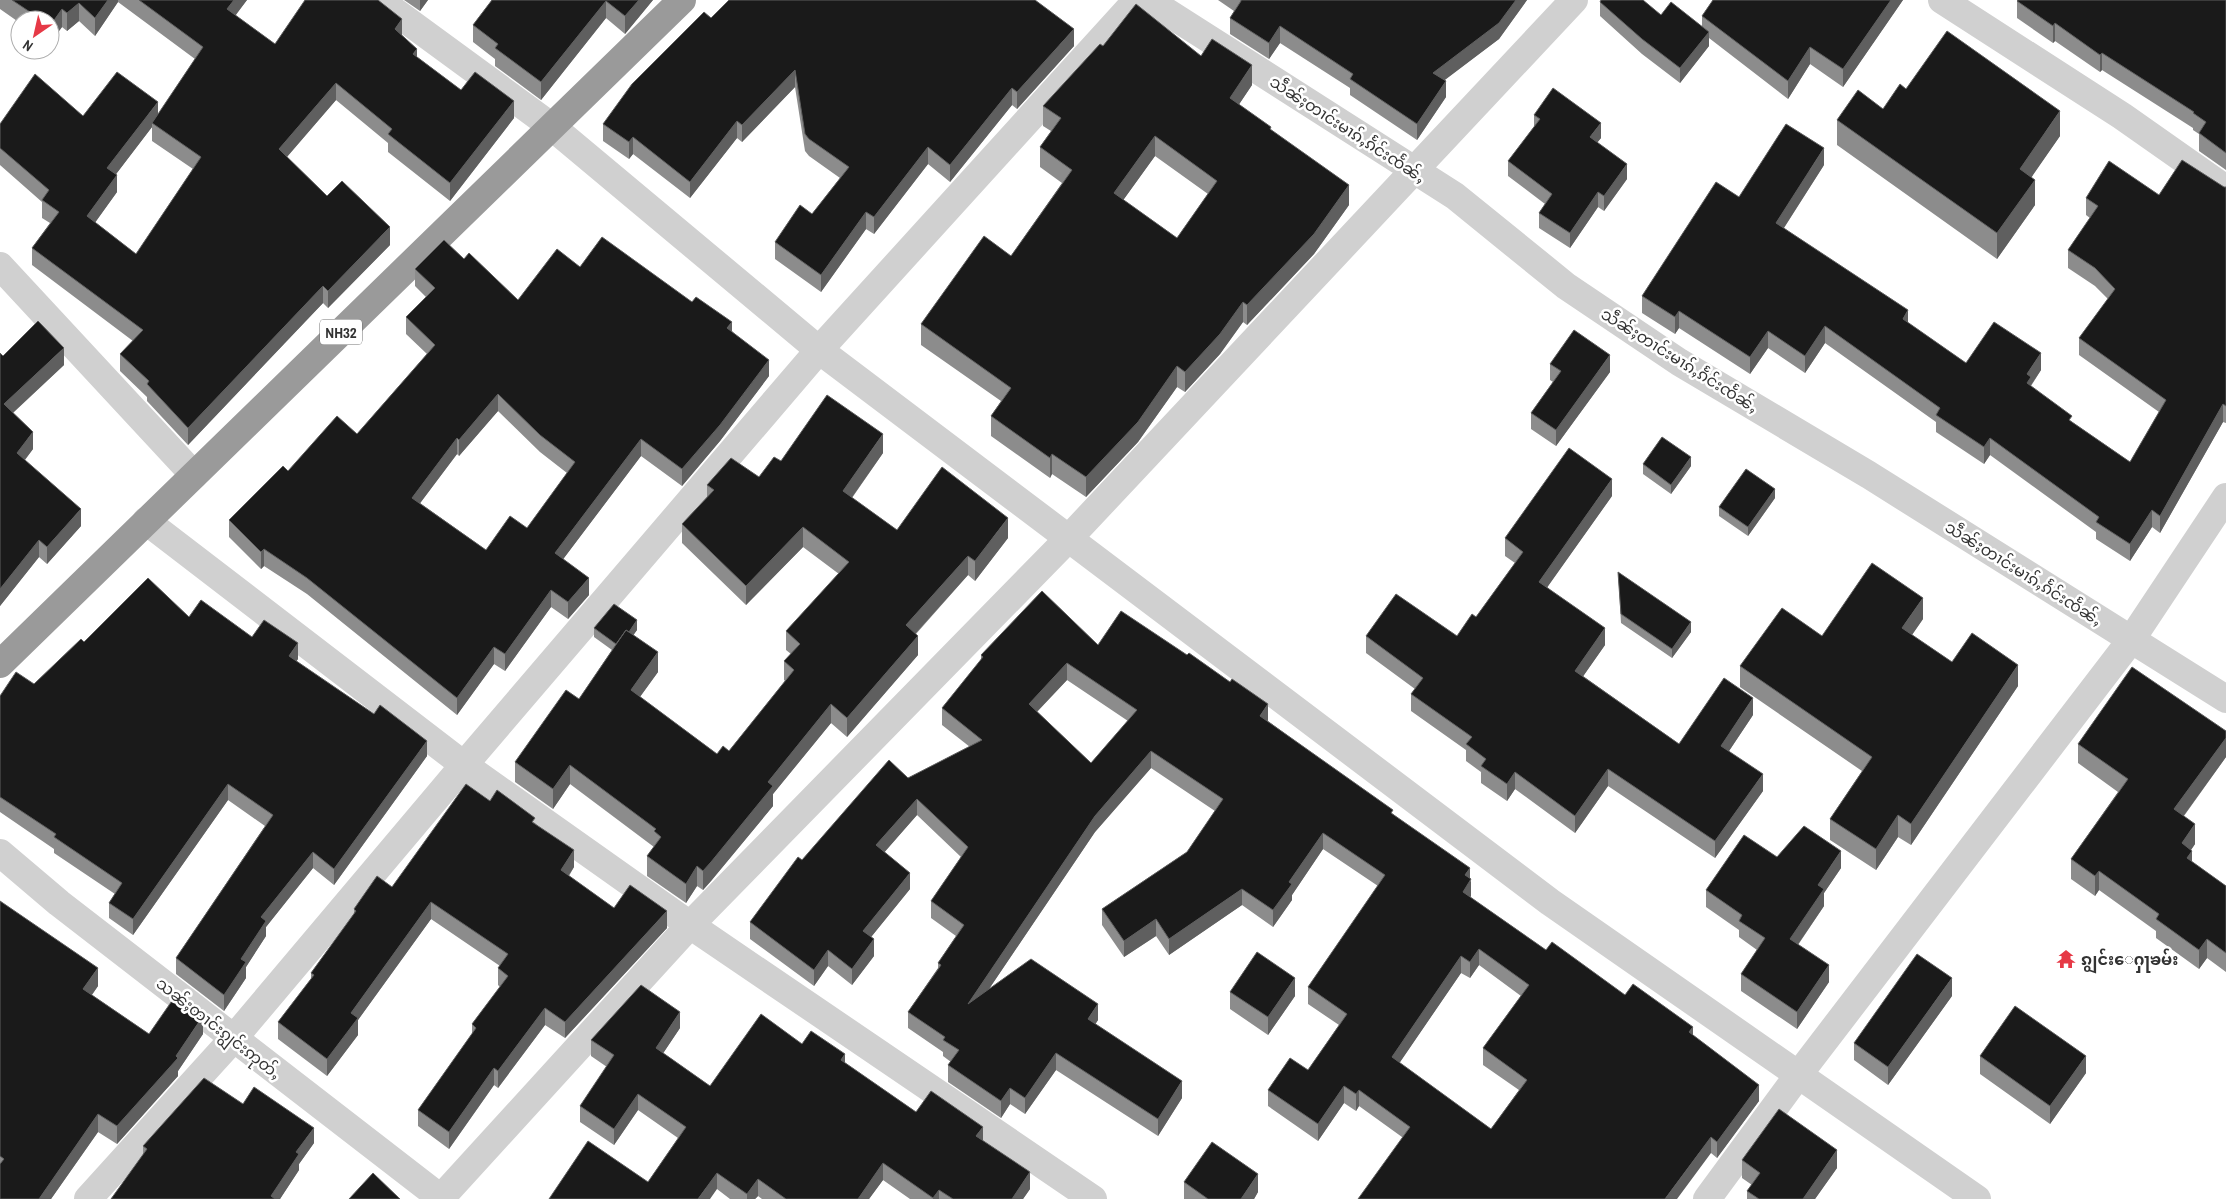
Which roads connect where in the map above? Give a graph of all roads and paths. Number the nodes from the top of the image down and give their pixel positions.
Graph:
1 (379, 0) edge
2 (682, 0) edge
3 (1137, 0) edge
4 (1148, 0) edge
5 (1574, 0) edge
6 (1942, 0) edge
7 (551, 126) junction
8 (1414, 171) junction
9 (2226, 189) edge
10 (0, 266) edge
11 (819, 350) junction
12 (194, 475) junction
13 (2226, 497) edge
14 (146, 521) junction
15 (1069, 538) junction
16 (2131, 640) junction
17 (0, 664) edge
18 (2226, 698) edge
19 (464, 765) junction
20 (0, 854) edge
21 (690, 925) junction
22 (233, 1039) junction
23 (1799, 1074) junction
24 (88, 1199) edge
25 (441, 1199) edge
26 (1093, 1199) edge
27 (1707, 1199) edge
28 (1977, 1199) edge

1 - 7 street
2 - 7 highway, NH32
3 - 11 street
4 - 8 street, သဵၼ်ႈတၢင်းမၢၵ်ႇၵႅင်းၸႅၼ်ႇ
5 - 8 street
6 - 9 street
7 - 11 street
7 - 12 highway, NH32
8 - 15 street
8 - 16 street, သဵၼ်ႈတၢင်းမၢၵ်ႇၵႅင်းၸႅၼ်ႇ
10 - 12 street
11 - 15 street
11 - 19 street
12 - 14 highway, NH32
13 - 16 street
14 - 17 highway, NH32
14 - 19 street
15 - 21 street
15 - 23 street
16 - 18 street, သဵၼ်ႈတၢင်းမၢၵ်ႇၵႅင်းၸႅၼ်ႇ
16 - 23 street
19 - 21 street
19 - 22 street
20 - 22 street, သၼ်ႈတၢင်းၵျွင်းဢုတ်ႇ
21 - 25 street
21 - 26 street
22 - 24 street
22 - 25 street, သၼ်ႈတၢင်းၵျွင်းဢုတ်ႇ
23 - 27 street
23 - 28 street

